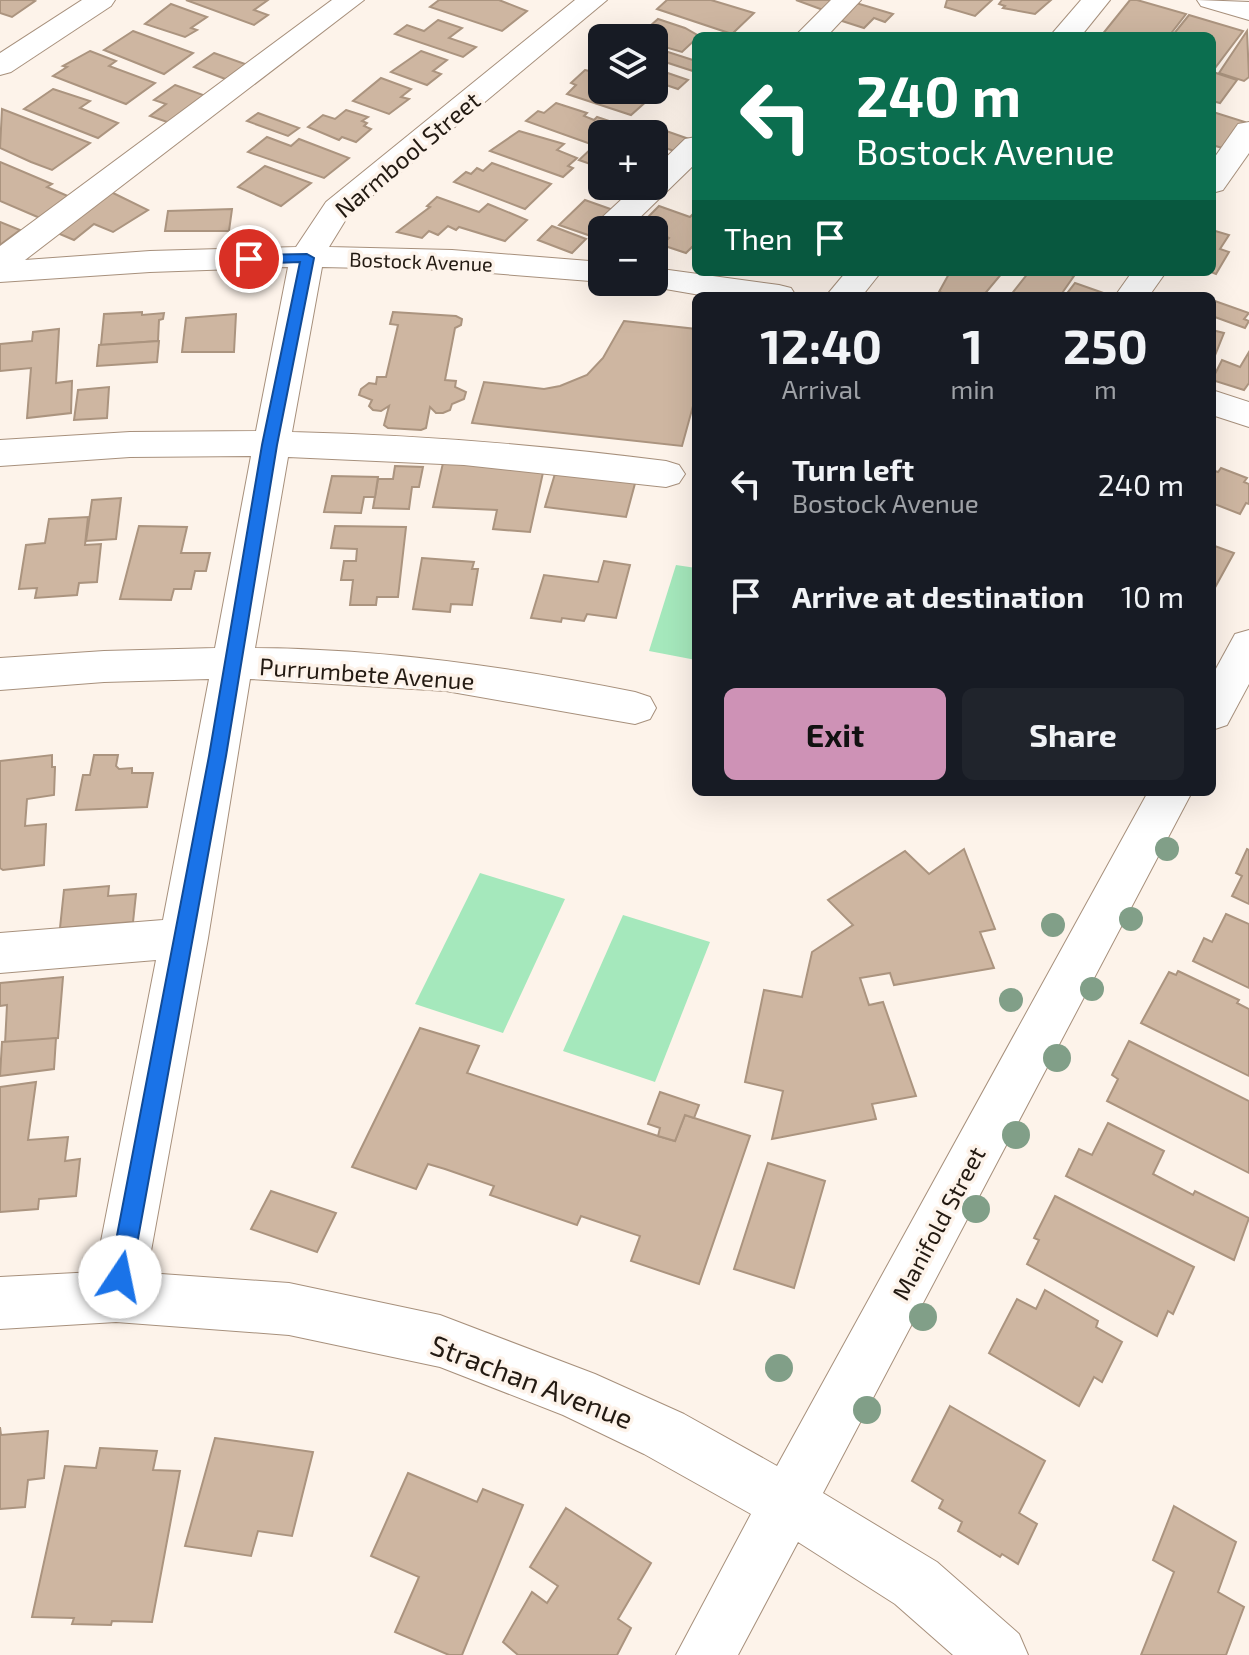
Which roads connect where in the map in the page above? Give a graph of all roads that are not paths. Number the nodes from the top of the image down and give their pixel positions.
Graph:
1 (101, 0) edge
2 (350, 0) edge
3 (593, 0) edge
4 (847, 0) edge
5 (1096, 0) edge
6 (1211, 0) edge
7 (1249, 11) edge
8 (814, 32) edge
9 (1068, 32) edge
10 (0, 66) edge
11 (1249, 131) edge
12 (692, 150) edge
13 (1216, 177) edge
14 (623, 216) edge
15 (588, 249) edge
16 (307, 258) junction
17 (0, 262) edge
18 (568, 268) junction
19 (588, 270) edge
20 (0, 272) edge
21 (860, 276) edge
22 (668, 280) edge
23 (751, 292) edge
24 (846, 292) edge
25 (1216, 403) edge
26 (1249, 415) edge
27 (270, 445) junction
28 (0, 453) edge
29 (666, 474) dead end
30 (1249, 645) edge
31 (232, 663) junction
32 (0, 674) edge
33 (1216, 707) edge
34 (635, 708) dead end
35 (1168, 796) edge
36 (185, 938) junction
37 (0, 953) edge
38 (116, 1296) junction
39 (0, 1303) edge
40 (788, 1503) junction
41 (706, 1655) edge
42 (998, 1655) edge

1 - 10 street
2 - 17 street
3 - 16 street, Narmbool Street
4 - 8 street
5 - 9 street
6 - 7 street
11 - 13 street
12 - 14 street
15 - 18 street
16 - 18 street, Bostock Avenue
16 - 20 street, Bostock Avenue
16 - 27 street, Narmbool Street
18 - 19 street, Bostock Avenue
21 - 24 street
22 - 23 street
25 - 26 street
27 - 28 street
27 - 29 street
27 - 31 street, Narmbool Street
30 - 33 street
31 - 32 street, Purrumbete Avenue
31 - 34 street, Purrumbete Avenue
31 - 36 street, Narmbool Street
35 - 40 street, Manifold Street
36 - 37 street
36 - 38 street, Narmbool Street
38 - 39 street, Strachan Avenue
38 - 40 street, Strachan Avenue
40 - 41 street, Manifold Street
40 - 42 street, Strachan Avenue

